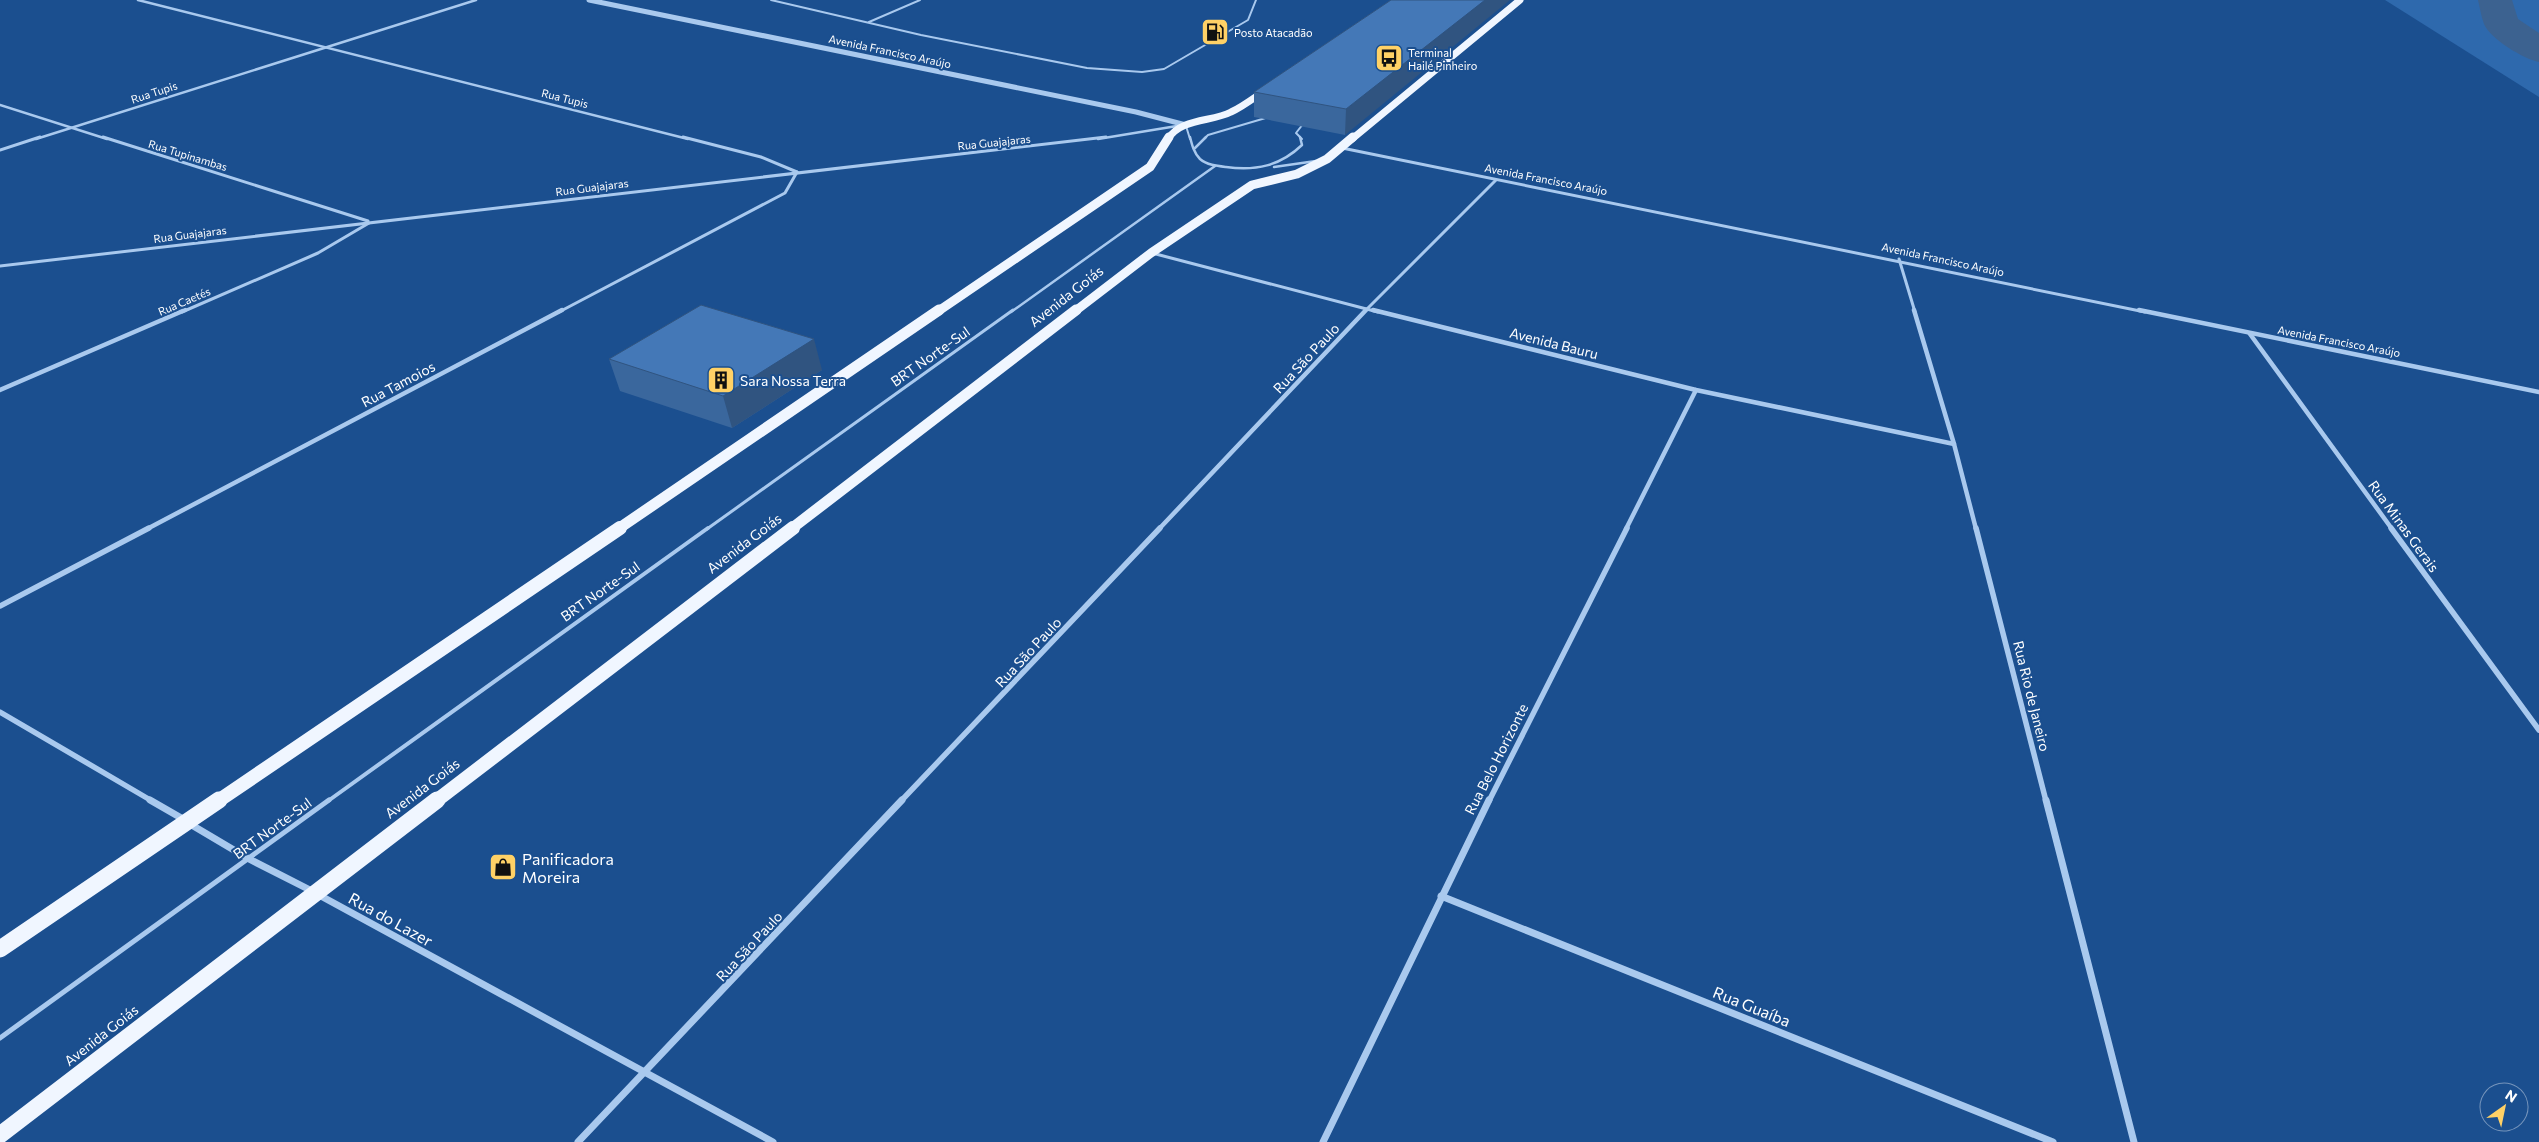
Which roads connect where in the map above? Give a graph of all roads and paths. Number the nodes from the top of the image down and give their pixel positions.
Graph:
1 (138, 0) edge
2 (476, 0) edge
3 (589, 0) edge
4 (771, 0) edge
5 (920, 0) edge
6 (1256, 0) edge
7 (1520, 0) edge
8 (867, 22) junction
9 (327, 47) junction
10 (1273, 84) edge
11 (0, 104) edge
12 (1273, 115) edge
13 (1307, 120) edge
14 (1186, 125) junction
15 (72, 128) junction
16 (1195, 148) junction
17 (1342, 148) junction
18 (0, 150) edge
19 (1327, 159) junction
20 (1215, 166) junction
21 (1264, 168) junction
22 (798, 172) junction
23 (1496, 180) junction
24 (371, 222) junction
25 (1151, 253) junction
26 (1899, 259) junction
27 (0, 266) edge
28 (1368, 309) junction
29 (2250, 334) junction
30 (0, 390) edge
31 (1696, 390) junction
32 (2539, 392) edge
33 (1954, 444) junction
34 (0, 606) edge
35 (0, 712) edge
36 (2539, 730) edge
37 (188, 822) junction
38 (249, 859) junction
39 (315, 892) junction
40 (1442, 896) junction
41 (0, 949) edge
42 (0, 1038) edge
43 (645, 1073) junction
44 (0, 1135) edge
45 (578, 1142) edge
46 (773, 1142) edge
47 (1323, 1142) edge
48 (2053, 1142) edge
49 (2134, 1142) edge

1 - 9 street, Rua Tupis
2 - 9 street, Rua Tupis
3 - 14 street, Avenida Francisco Araújo
4 - 8 lane
5 - 8 lane
6 - 8 lane
7 - 17 main road, Avenida Goiás
9 - 15 street, Rua Tupis
9 - 22 street, Rua Tupis
10 - 14 main road
11 - 15 street, Rua Tupinambas
12 - 16 lane
13 - 21 lane
14 - 16 lane
14 - 22 street, Rua Guajajaras
14 - 37 main road
15 - 18 street
15 - 24 street, Rua Tupinambas
16 - 20 lane
17 - 19 main road, Avenida Goiás
17 - 23 street, Avenida Francisco Araújo
19 - 21 lane
19 - 25 main road, Avenida Goiás
20 - 21 lane
20 - 38 lane, BRT Norte-Sul
22 - 24 street, Rua Guajajaras
22 - 34 street, Rua Tamoios
23 - 26 street, Avenida Francisco Araújo
23 - 28 street, Rua São Paulo
24 - 27 street, Rua Guajajaras
24 - 30 street, Rua Caetés
25 - 28 street, Avenida Bauru
25 - 39 main road, Avenida Goiás
26 - 29 street, Avenida Francisco Araújo
26 - 33 street, Rua Rio de Janeiro
28 - 31 street, Avenida Bauru
28 - 43 street, Rua São Paulo
29 - 32 street, Avenida Francisco Araújo
29 - 36 street, Rua Minas Gerais
31 - 33 street, Avenida Bauru
31 - 40 street, Rua Belo Horizonte
33 - 49 street, Rua Rio de Janeiro
35 - 37 street, Rua do Lazer
37 - 38 street, Rua do Lazer
37 - 41 main road
38 - 39 street, Rua do Lazer
38 - 42 lane, BRT Norte-Sul
39 - 43 street, Rua do Lazer
39 - 44 main road, Avenida Goiás
40 - 47 street, Rua Belo Horizonte
40 - 48 street, Rua Guaíba
43 - 45 street, Rua São Paulo
43 - 46 street, Rua do Lazer

